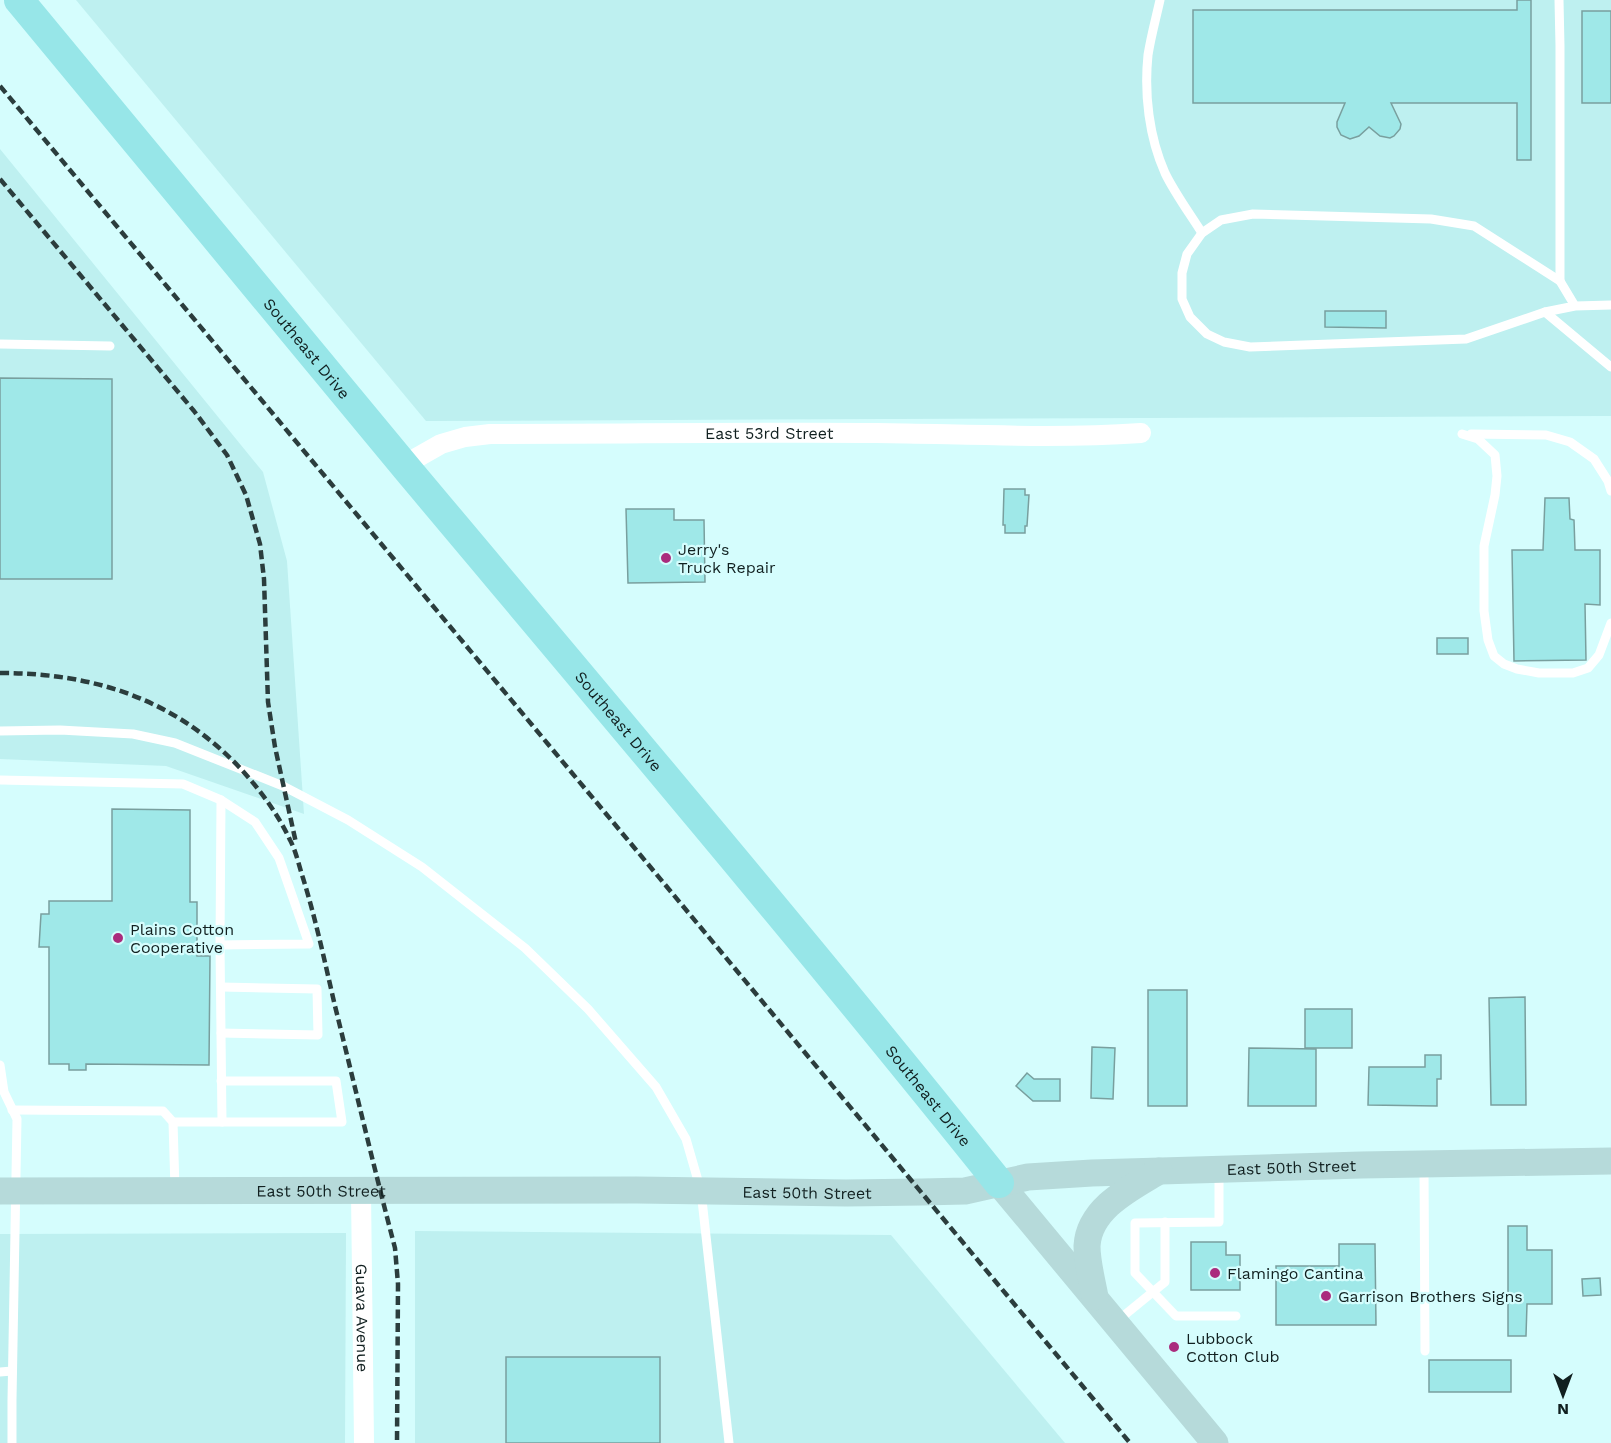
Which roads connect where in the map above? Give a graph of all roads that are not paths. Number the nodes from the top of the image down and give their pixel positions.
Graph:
1 (19, 0) edge
2 (1160, 0) edge
3 (1559, 0) edge
4 (1202, 232) junction
5 (1560, 281) junction
6 (1611, 305) edge
7 (1575, 306) junction
8 (1545, 312) junction
9 (0, 345) edge
10 (110, 346) dead end
11 (1611, 367) edge
12 (1141, 433) dead end
13 (404, 465) junction
14 (1611, 491) edge
15 (1611, 623) edge
16 (0, 731) edge
17 (0, 780) edge
18 (221, 800) junction
19 (220, 945) junction
20 (221, 987) junction
21 (221, 1033) junction
22 (0, 1065) edge
23 (222, 1081) junction
24 (12, 1110) junction
25 (174, 1122) junction
26 (222, 1122) junction
27 (1611, 1161) edge
28 (1424, 1164) junction
29 (1219, 1169) junction
30 (1159, 1170) junction
31 (999, 1183) junction
32 (8, 1191) edge
33 (700, 1191) junction
34 (175, 1192) junction
35 (361, 1192) junction
36 (1165, 1222) junction
37 (1154, 1292) junction
38 (1096, 1301) junction
39 (1236, 1316) dead end
40 (1114, 1323) junction
41 (1425, 1350) dead end
42 (12, 1371) junction
43 (0, 1372) edge
44 (12, 1443) edge
45 (364, 1443) edge
46 (729, 1443) edge
47 (1215, 1443) edge

1 - 13 main road, Southeast Drive
2 - 4 lane
3 - 5 lane
4 - 5 lane
4 - 8 lane
5 - 7 lane
6 - 7 lane
7 - 8 lane
8 - 11 lane
9 - 10 lane
12 - 13 street, East 53rd Street
13 - 31 main road, Southeast Drive
14 - 15 lane
16 - 33 lane
17 - 18 lane
18 - 19 lane
18 - 19 lane
19 - 20 lane
20 - 21 lane
20 - 21 lane
21 - 23 lane
22 - 24 lane
23 - 26 lane
23 - 26 lane
24 - 25 lane
24 - 32 lane
25 - 26 lane
25 - 34 lane
27 - 28 main road, East 50th Street
28 - 29 main road, East 50th Street
28 - 41 lane
29 - 30 main road, East 50th Street
29 - 36 lane
30 - 31 main road, East 50th Street
30 - 38 main road
31 - 33 main road, East 50th Street
31 - 38 main road, Southeast Drive
32 - 34 main road, East 50th Street
32 - 42 lane
33 - 35 main road, East 50th Street
33 - 46 lane
34 - 35 main road, East 50th Street
35 - 45 street, Guava Avenue
36 - 37 lane
36 - 37 lane
37 - 39 lane
37 - 40 lane
38 - 40 main road, Southeast Drive
40 - 47 main road, Southeast Drive
42 - 43 lane
42 - 44 lane

